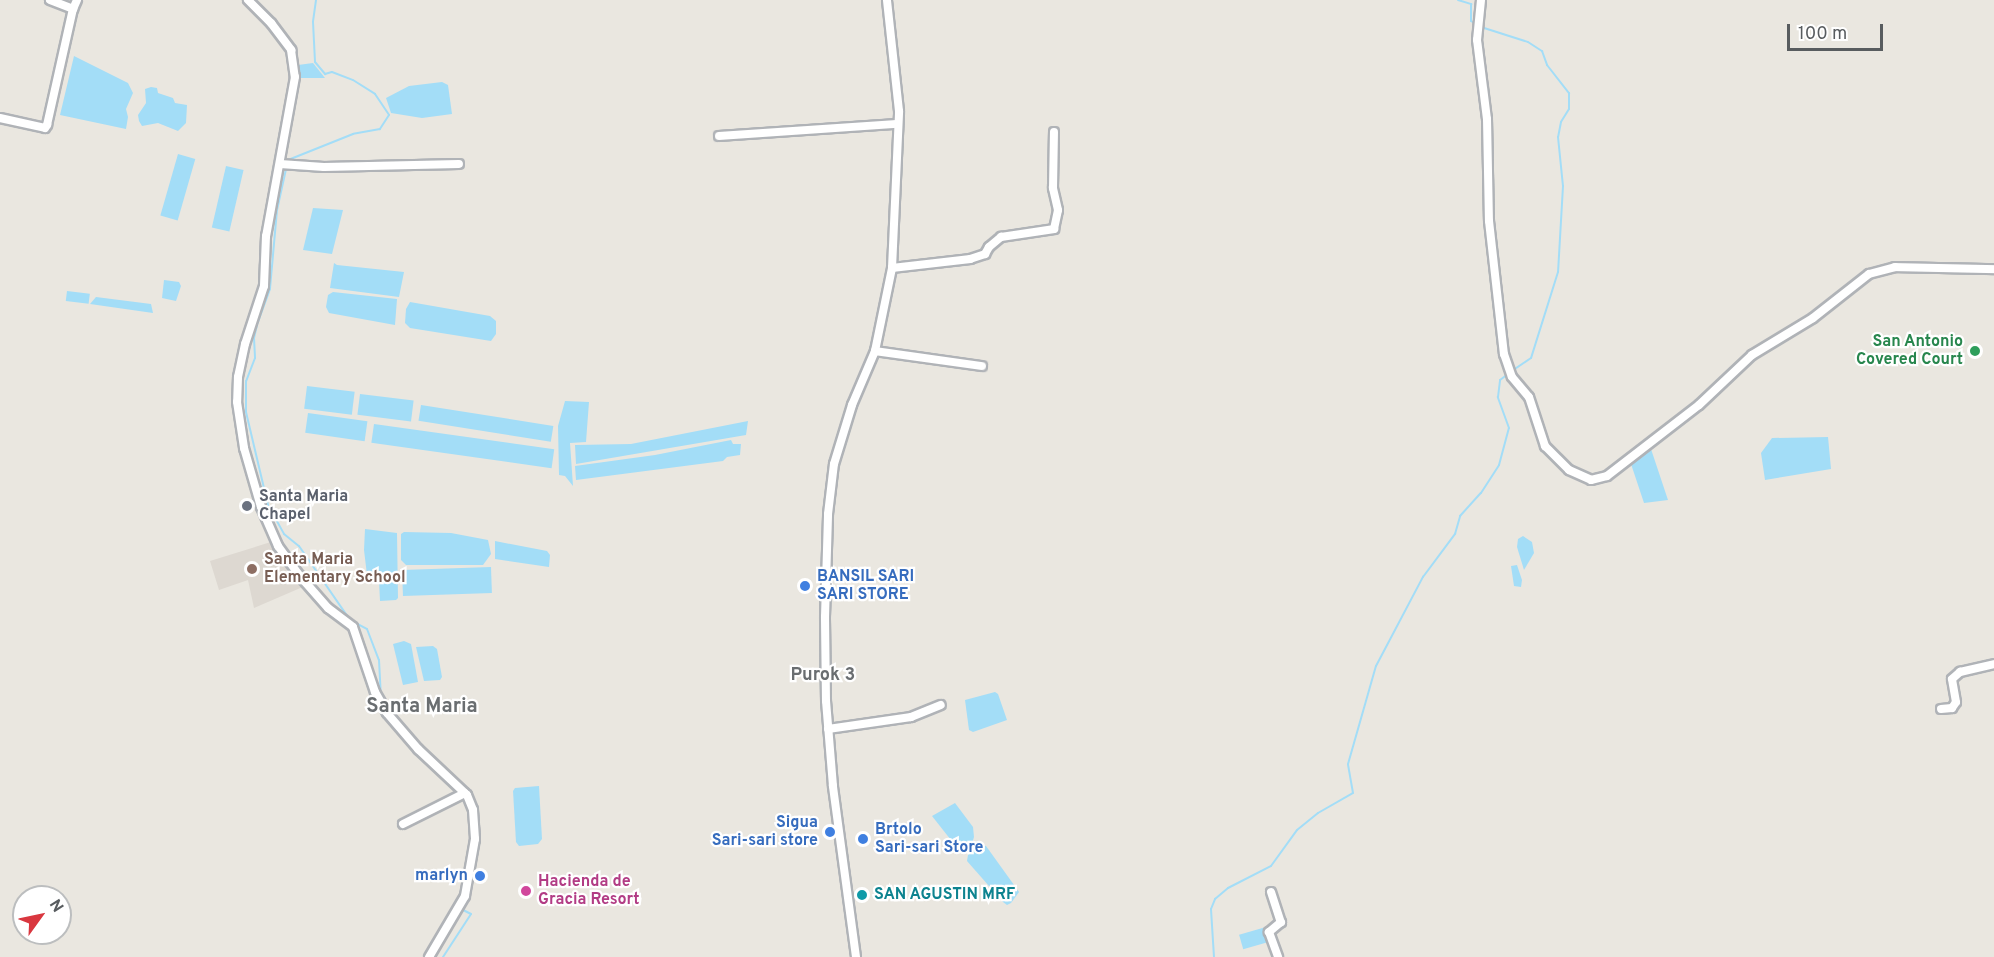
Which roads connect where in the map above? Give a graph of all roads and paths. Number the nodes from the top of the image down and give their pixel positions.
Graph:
1 (50, 0) edge
2 (76, 0) edge
3 (248, 0) edge
4 (888, 0) edge
5 (1481, 0) edge
6 (74, 9) junction
7 (0, 118) edge
8 (897, 124) junction
9 (1054, 132) dead end
10 (719, 136) dead end
11 (280, 164) junction
12 (459, 164) dead end
13 (892, 268) junction
14 (1994, 269) edge
15 (875, 351) junction
16 (982, 366) dead end
17 (1994, 664) edge
18 (941, 705) dead end
19 (1941, 710) dead end
20 (828, 729) junction
21 (465, 793) junction
22 (403, 824) dead end
23 (1271, 892) dead end
24 (429, 957) edge
25 (856, 957) edge
26 (1278, 957) edge

1 - 6 street
2 - 6 street
3 - 11 street
4 - 8 street
5 - 14 street
6 - 7 street
8 - 10 street
8 - 13 street
9 - 13 street
11 - 12 street
11 - 21 street
13 - 15 street
15 - 16 street
15 - 20 street
17 - 19 street
18 - 20 street
20 - 25 street
21 - 22 street
21 - 24 street
23 - 26 street

